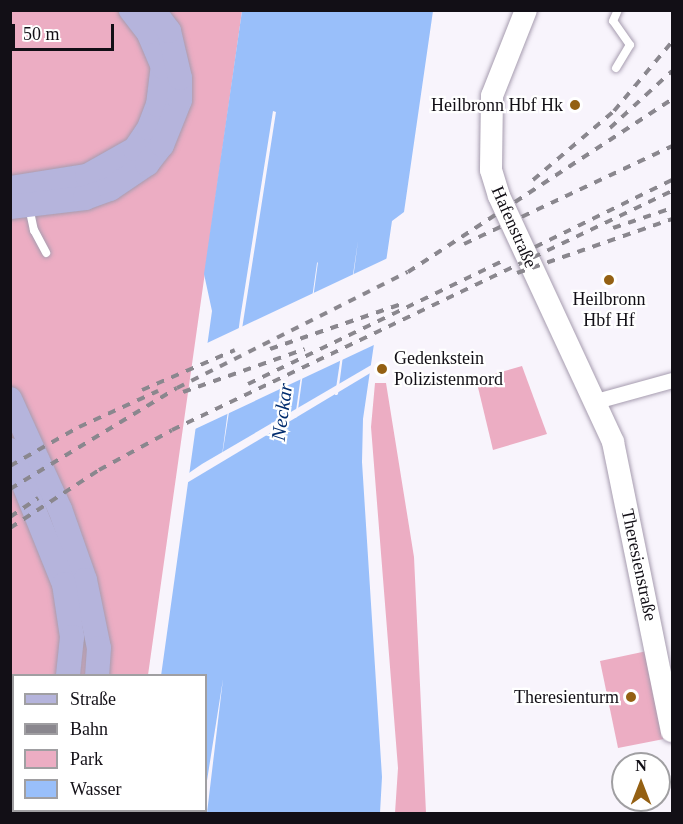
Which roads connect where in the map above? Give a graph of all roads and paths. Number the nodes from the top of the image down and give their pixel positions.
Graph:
1 (131, 10) edge
2 (153, 10) edge
3 (526, 10) edge
4 (618, 10) edge
5 (616, 68) dead end
6 (19, 197) edge
7 (46, 253) dead end
8 (672, 380) edge
9 (10, 399) edge
10 (596, 401) junction
11 (10, 450) edge
12 (60, 509) junction
13 (68, 674) edge
14 (97, 674) edge
15 (113, 674) edge
16 (672, 731) edge

1 - 6 main road
2 - 6 main road
3 - 10 main road, Hafenstraße
4 - 5 lane
6 - 7 lane
8 - 10 street
9 - 12 main road
10 - 16 main road, Theresienstraße
11 - 13 main road
12 - 14 main road
12 - 15 main road

